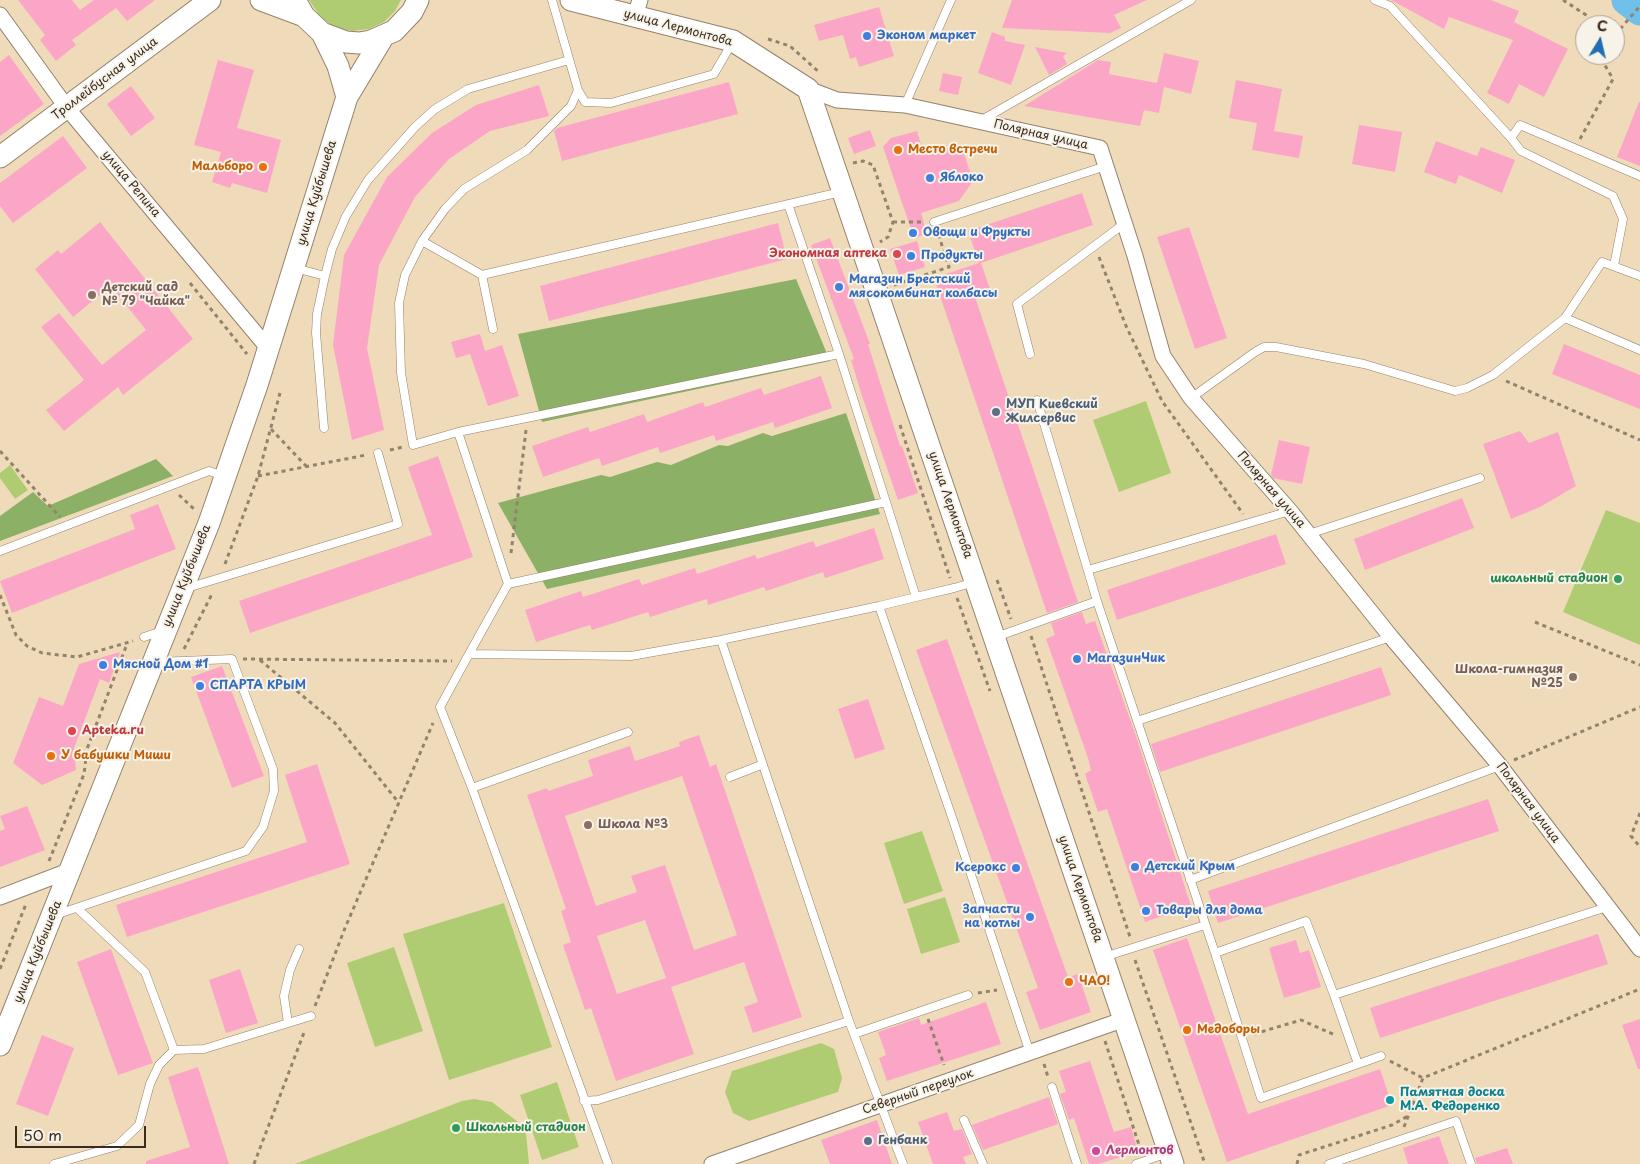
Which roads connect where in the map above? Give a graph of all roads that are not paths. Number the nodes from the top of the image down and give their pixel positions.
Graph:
1 (210, 0) edge
2 (260, 0) edge
3 (434, 0) edge
4 (552, 0) edge
5 (571, 0) edge
6 (951, 0) edge
7 (1191, 0) edge
8 (1374, 0) edge
9 (415, 6) edge
10 (300, 8) edge
11 (637, 8) edge
12 (0, 16) edge
13 (322, 33) junction
14 (383, 37) junction
15 (733, 41) junction
16 (569, 60) junction
17 (808, 89) junction
18 (578, 90) junction
19 (347, 97) junction
20 (905, 105) junction
21 (67, 108) junction
22 (980, 121) junction
23 (1511, 138) junction
24 (0, 157) edge
25 (1106, 166) junction
26 (1640, 176) edge
27 (843, 192) junction
28 (788, 204) junction
29 (934, 222) road end
30 (1124, 223) junction
31 (422, 241) junction
32 (1614, 266) junction
33 (293, 268) junction
34 (482, 275) junction
35 (325, 276) junction
36 (1640, 276) edge
37 (1565, 318) junction
38 (493, 330) dead end
39 (268, 348) junction
40 (1640, 350) edge
41 (839, 354) junction
42 (1030, 354) dead end
43 (1191, 398) junction
44 (1037, 400) dead end
45 (324, 428) dead end
46 (458, 432) junction
47 (378, 453) road end
48 (226, 476) junction
49 (1480, 478) dead end
50 (886, 502) junction
51 (1290, 511) junction
52 (1309, 534) junction
53 (0, 551) edge
54 (1088, 570) junction
55 (976, 582) junction
56 (508, 584) junction
57 (182, 590) junction
58 (916, 597) junction
59 (1097, 601) junction
60 (879, 606) junction
61 (166, 630) junction
62 (1391, 637) junction
63 (144, 638) dead end
64 (994, 638) junction
65 (721, 640) junction
66 (469, 654) junction
67 (152, 662) junction
68 (1137, 721) junction
69 (628, 732) dead end
70 (761, 765) junction
71 (1500, 766) junction
72 (730, 777) dead end
73 (472, 788) junction
74 (70, 870) junction
75 (1190, 880) junction
76 (0, 898) edge
77 (1606, 907) junction
78 (76, 908) junction
79 (52, 916) junction
80 (1205, 924) junction
81 (299, 949) dead end
82 (1640, 949) edge
83 (1215, 953) junction
84 (1104, 957) junction
85 (968, 994) road end
86 (1334, 996) junction
87 (311, 1016) road end
88 (1124, 1019) junction
89 (849, 1021) junction
90 (288, 1023) junction
91 (854, 1034) junction
92 (0, 1045) edge
93 (174, 1050) junction
94 (1035, 1052) junction
95 (1381, 1056) road end
96 (1358, 1064) junction
97 (1052, 1087) road end
98 (584, 1102) junction
99 (881, 1104) junction
100 (964, 1120) dead end
101 (1172, 1158) edge
102 (1140, 1163) edge
103 (54, 1164) edge
104 (608, 1164) edge
105 (712, 1164) edge
106 (903, 1164) edge
107 (983, 1164) edge
108 (1077, 1164) edge
109 (1329, 1164) edge
110 (1471, 1164) edge

1 - 21 main road, Троллейбусная улица
2 - 10 main road
3 - 9 main road
4 - 16 lane
5 - 11 main road, улица Лермонтова
6 - 20 lane
7 - 22 lane
8 - 23 lane
9 - 14 main road
10 - 13 main road
11 - 15 main road, улица Лермонтова
12 - 21 street, улица Репина
13 - 14 main road
13 - 19 main road
14 - 19 main road, улица Куйбышева
15 - 17 main road, улица Лермонтова
15 - 18 lane
16 - 18 lane
16 - 35 lane
17 - 20 street, Полярная улица
17 - 27 main road, улица Лермонтова
18 - 31 lane
19 - 33 main road, улица Куйбышева
20 - 22 street, Полярная улица
21 - 24 main road, Троллейбусная улица
21 - 39 street, улица Репина
22 - 25 street, Полярная улица
23 - 26 lane
23 - 32 lane
25 - 29 lane
25 - 30 street, Полярная улица
27 - 28 lane
27 - 55 main road, улица Лермонтова
28 - 34 lane
28 - 41 lane
30 - 42 lane
30 - 43 street, Полярная улица
31 - 34 lane
31 - 46 lane
32 - 36 lane
32 - 37 lane
33 - 35 lane
33 - 39 main road, улица Куйбышева
34 - 38 lane
35 - 45 lane
37 - 40 lane
37 - 43 lane
39 - 48 main road, улица Куйбышева
41 - 46 lane
41 - 50 lane
43 - 51 street, Полярная улица
44 - 54 lane
46 - 56 lane
47 - 57 lane
48 - 53 lane
48 - 57 main road, улица Куйбышева
49 - 52 lane
50 - 56 lane
50 - 58 lane
51 - 52 street, Полярная улица
51 - 54 lane
52 - 62 street, Полярная улица
54 - 59 lane
55 - 58 lane
55 - 64 main road, улица Лермонтова
56 - 66 lane
57 - 61 main road, улица Куйбышева
58 - 60 lane
59 - 64 lane
59 - 68 lane
60 - 65 lane
60 - 94 lane
61 - 63 lane
61 - 67 main road, улица Куйбышева
62 - 68 lane
62 - 71 street, Полярная улица
64 - 84 main road, улица Лермонтова
65 - 66 lane
65 - 70 lane
66 - 73 lane
67 - 74 main road, улица Куйбышева
67 - 78 lane
68 - 75 lane
69 - 73 lane
70 - 72 lane
70 - 89 lane
71 - 75 lane
71 - 77 street, Полярная улица
73 - 98 lane
74 - 76 street
74 - 79 main road, улица Куйбышева
75 - 80 lane
77 - 82 street, Полярная улица
77 - 86 lane
78 - 79 lane
78 - 93 lane
79 - 92 main road, улица Куйбышева
80 - 83 lane
80 - 84 lane
81 - 90 lane
83 - 86 lane
83 - 96 lane
84 - 88 main road, улица Лермонтова
85 - 91 lane
86 - 96 lane
87 - 90 lane
88 - 94 street, Северный переулок
88 - 101 main road, улица Лермонтова
89 - 91 lane
89 - 98 lane
90 - 93 lane
91 - 99 lane
93 - 103 lane
94 - 99 street, Северный переулок
95 - 96 lane
97 - 108 lane
98 - 104 lane
99 - 105 street, Северный переулок
99 - 106 lane
100 - 107 lane
101 - 102 lane
109 - 110 lane

